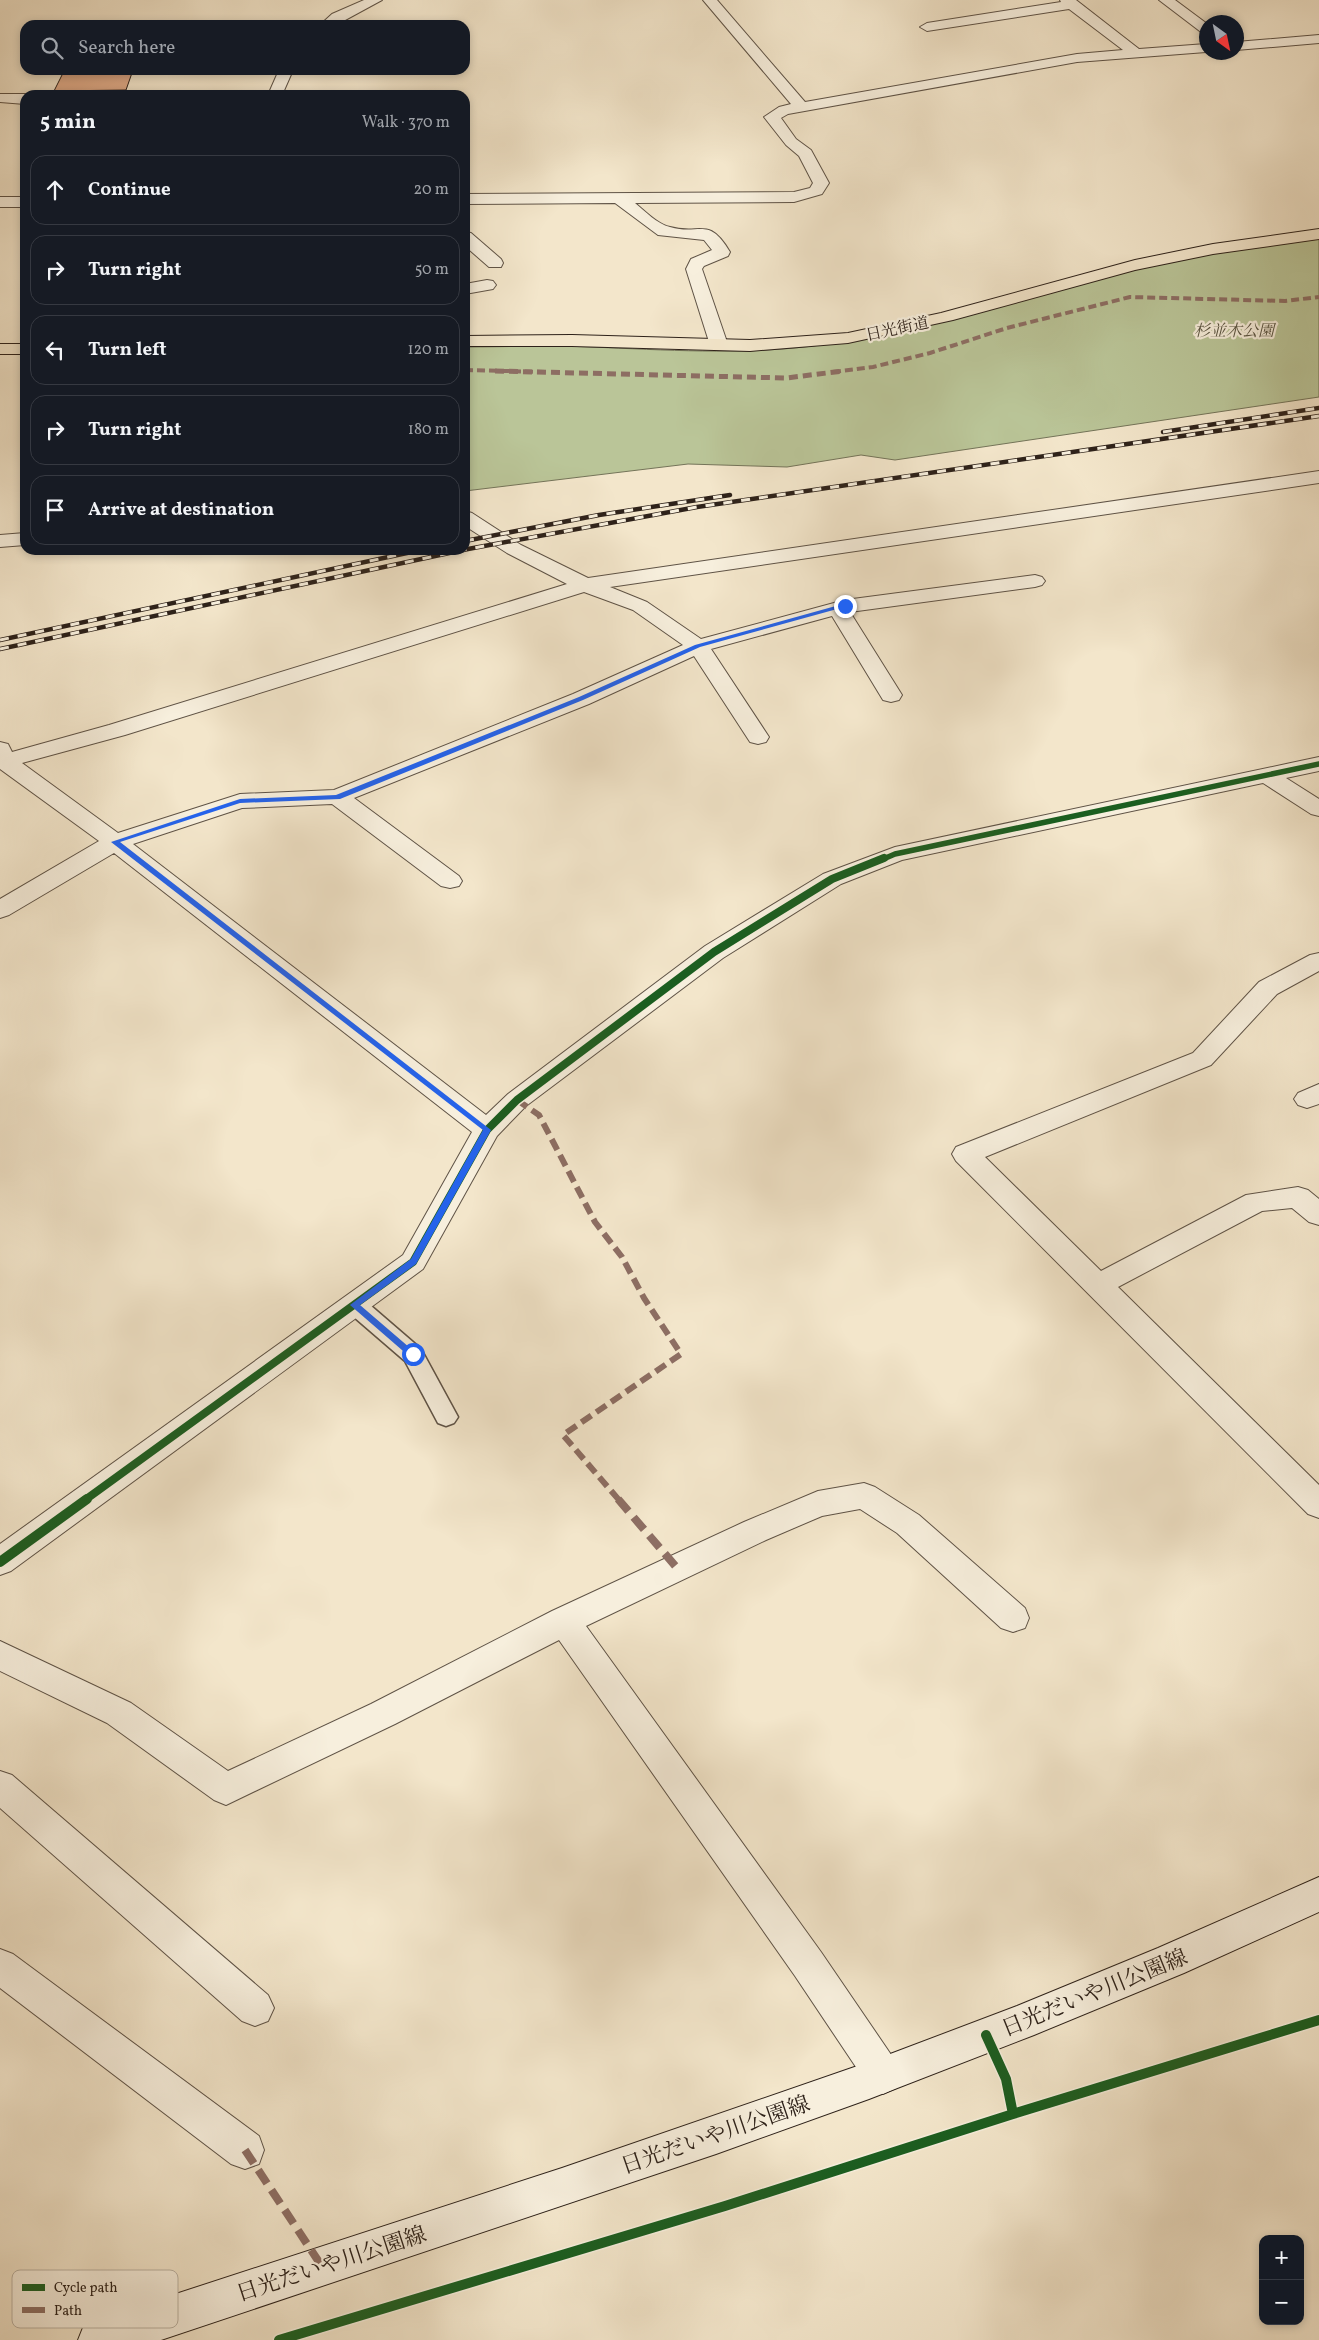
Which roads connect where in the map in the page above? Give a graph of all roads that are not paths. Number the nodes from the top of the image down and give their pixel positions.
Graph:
1 (375, 0) edge
2 (710, 0) edge
3 (1166, 0) edge
4 (1070, 2) edge
5 (333, 20) edge
6 (1199, 24) edge
7 (927, 27) dead end
8 (1319, 39) edge
9 (1244, 45) edge
10 (1199, 48) edge
11 (1134, 52) junction
12 (283, 75) edge
13 (277, 90) edge
14 (0, 98) edge
15 (20, 99) edge
16 (802, 107) junction
17 (619, 198) junction
18 (470, 199) edge
19 (0, 202) edge
20 (20, 202) edge
21 (1319, 234) edge
22 (470, 241) edge
23 (495, 263) dead end
24 (487, 286) dead end
25 (470, 288) edge
26 (470, 342) edge
27 (719, 346) junction
28 (20, 349) edge
29 (0, 350) edge
30 (1319, 477) edge
31 (470, 520) edge
32 (20, 539) edge
33 (0, 541) edge
34 (1035, 581) dead end
35 (585, 585) junction
36 (837, 608) junction
37 (698, 646) junction
38 (891, 695) dead end
39 (758, 737) dead end
40 (2, 758) edge
41 (1319, 764) edge
42 (1266, 775) junction
43 (337, 797) junction
44 (1319, 809) edge
45 (115, 842) junction
46 (450, 881) dead end
47 (0, 910) edge
48 (1319, 961) edge
49 (488, 1130) junction
50 (1319, 1215) edge
51 (1098, 1285) junction
52 (354, 1305) junction
53 (446, 1417) dead end
54 (1319, 1504) edge
55 (0, 1562) edge
56 (1014, 1618) dead end
57 (564, 1621) junction
58 (0, 1655) edge
59 (0, 1786) edge
60 (1319, 1894) edge
61 (0, 1966) edge
62 (256, 2008) dead end
63 (883, 2075) junction
64 (245, 2150) dead end
65 (178, 2314) edge
66 (134, 2328) edge
67 (98, 2340) edge

1 - 5 street
2 - 16 street
3 - 6 street
4 - 7 street
4 - 11 street
8 - 9 street
10 - 11 street
11 - 16 street
12 - 13 street
14 - 15 street
16 - 17 street
17 - 18 street
17 - 27 street
19 - 20 street
21 - 27 highway, 日光街道
22 - 23 street
24 - 25 street
26 - 27 highway, 日光街道
28 - 29 highway
30 - 35 street
31 - 35 street
32 - 33 street
34 - 36 street
35 - 37 street
35 - 40 street
36 - 37 street
36 - 38 street
37 - 39 street
37 - 43 street
40 - 45 street
41 - 42 street
42 - 44 street
42 - 49 street
43 - 45 street
43 - 46 street
45 - 47 street
45 - 49 street
48 - 51 street
49 - 52 street
50 - 51 street
51 - 54 street
52 - 53 lane
52 - 55 street
56 - 57 street
57 - 58 street
57 - 63 street
59 - 62 street
60 - 63 street, 日光だいや川公園線
61 - 64 street
63 - 65 street, 日光だいや川公園線
66 - 67 street, 日光だいや川公園線

